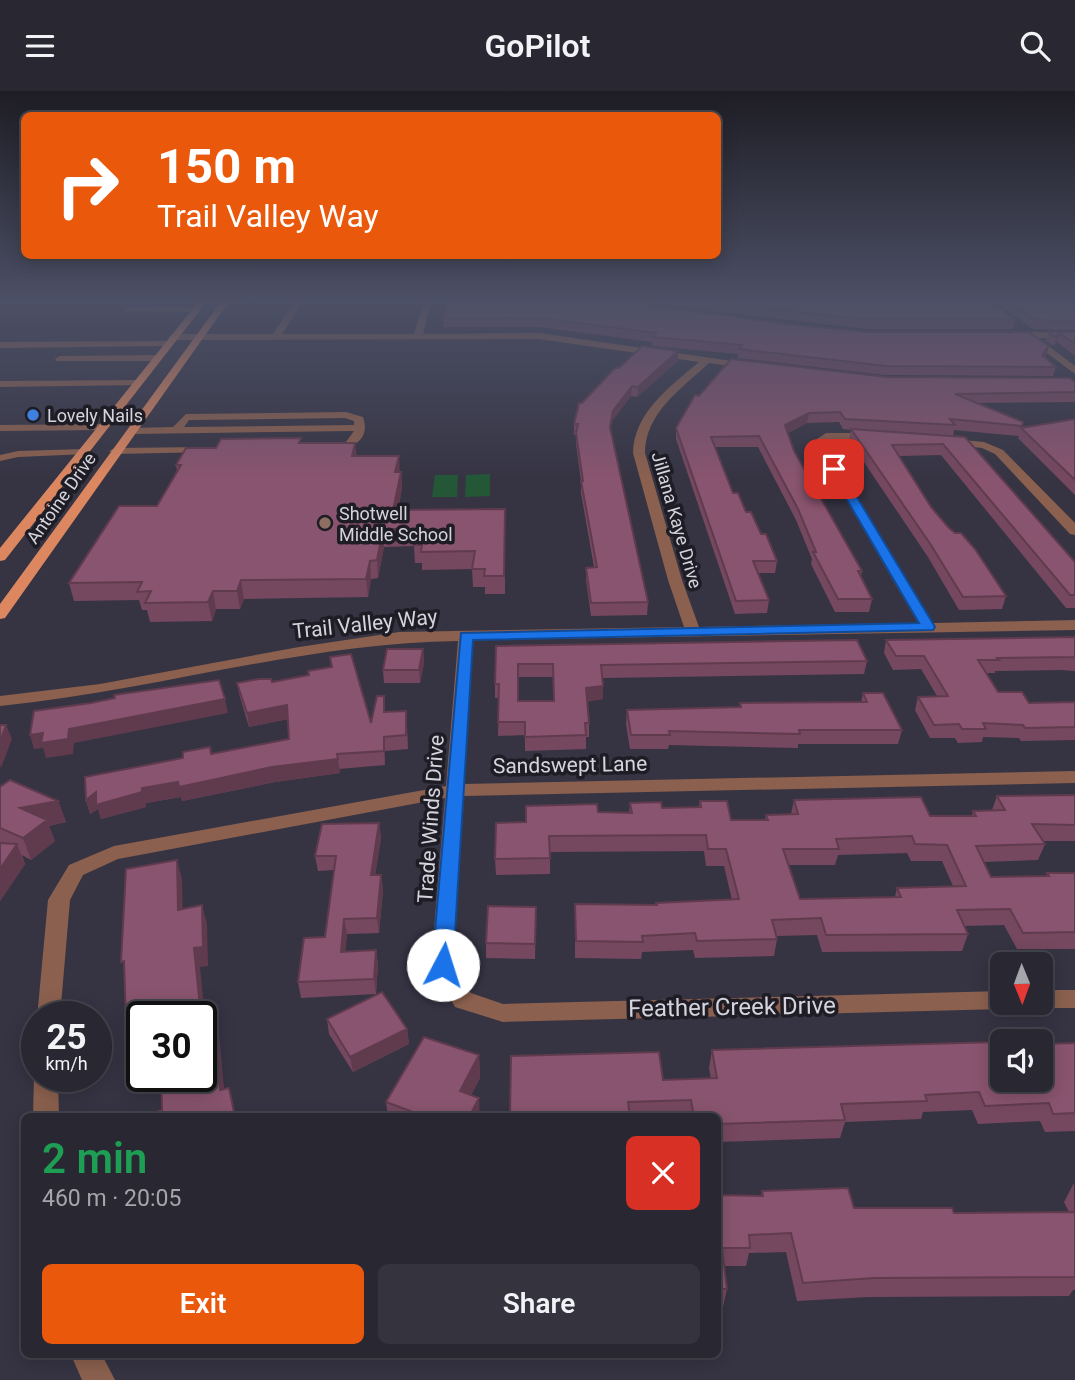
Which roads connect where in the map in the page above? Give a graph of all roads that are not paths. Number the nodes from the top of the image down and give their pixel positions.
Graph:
1 (155, 360) edge
2 (182, 360) edge
3 (707, 360) edge
4 (708, 360) edge
5 (1061, 360) edge
6 (760, 367) edge
7 (1075, 371) edge
8 (137, 382) junction
9 (0, 383) edge
10 (101, 427) junction
11 (0, 428) edge
12 (132, 431) junction
13 (893, 437) edge
14 (935, 440) edge
15 (322, 448) edge
16 (225, 450) edge
17 (115, 451) junction
18 (83, 452) junction
19 (0, 458) edge
20 (1075, 531) edge
21 (0, 557) edge
22 (0, 615) edge
23 (1075, 625) edge
24 (928, 627) junction
25 (693, 631) junction
26 (466, 636) junction
27 (0, 701) edge
28 (1075, 776) edge
29 (457, 790) junction
30 (1054, 999) edge
31 (1075, 999) edge
32 (463, 1000) joint
33 (990, 1000) edge
34 (50, 1001) edge
35 (46, 1092) edge
36 (46, 1113) edge
37 (88, 1358) edge
38 (99, 1380) edge

1 - 8 main road, Antoine Drive
2 - 12 main road, Antoine Drive
3 - 25 street, Jillana Kaye Drive
4 - 6 street
5 - 7 street
8 - 9 street
8 - 10 main road, Antoine Drive
10 - 11 street
10 - 18 main road, Antoine Drive
12 - 15 street
12 - 17 main road, Antoine Drive
13 - 24 street
14 - 20 street
16 - 17 street
17 - 18 main road
17 - 22 main road, Antoine Drive
18 - 19 street
18 - 21 main road, Antoine Drive
23 - 24 street, Trail Valley Way
24 - 25 street, Trail Valley Way
25 - 26 street, Trail Valley Way
26 - 27 street, Trail Valley Way
26 - 29 street, Trade Winds Drive
28 - 29 street, Sandswept Lane
29 - 32 street, Trade Winds Drive
29 - 34 street, Sandswept Lane
30 - 31 street
32 - 33 street, Feather Creek Drive
35 - 36 street
37 - 38 street

